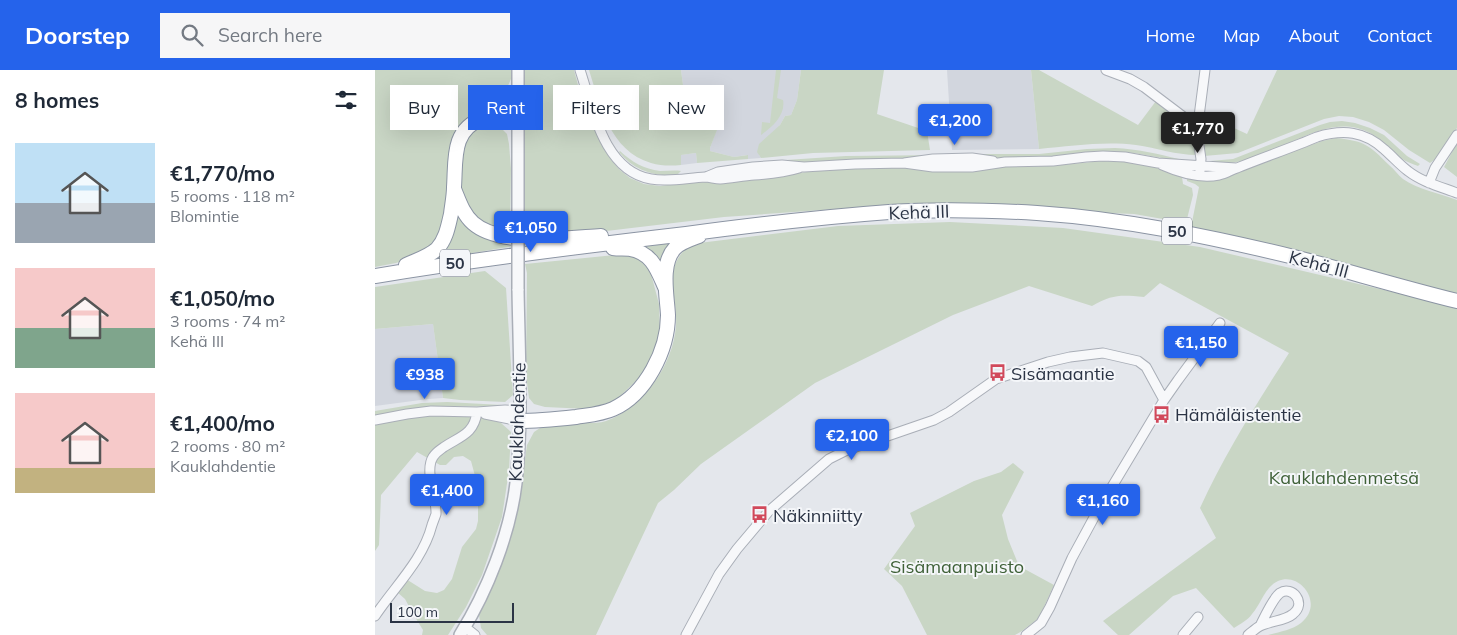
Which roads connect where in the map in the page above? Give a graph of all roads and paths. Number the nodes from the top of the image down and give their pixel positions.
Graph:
1 (518, 70) edge
2 (580, 70) edge
3 (1106, 70) edge
4 (1205, 70) edge
5 (518, 85) edge
6 (468, 127) edge
7 (518, 130) edge
8 (1197, 132) junction
9 (1457, 135) edge
10 (1158, 163) junction
11 (1200, 166) junction
12 (1236, 168) junction
13 (1199, 176) junction
14 (1429, 183) junction
15 (454, 189) junction
16 (1457, 193) edge
17 (713, 230) junction
18 (635, 240) junction
19 (598, 245) junction
20 (381, 275) edge
21 (665, 287) junction
22 (1457, 301) edge
23 (1220, 323) dead end
24 (1165, 400) junction
25 (477, 412) junction
26 (519, 416) junction
27 (375, 420) edge
28 (375, 616) edge
29 (1198, 617) dead end
30 (1259, 626) junction
31 (462, 631) edge
32 (475, 635) edge
33 (686, 635) edge
34 (1026, 635) edge
35 (1183, 635) edge
36 (1247, 635) edge

1 - 5 street, Kauklahdentie
2 - 10 street
3 - 8 street
4 - 8 street
6 - 15 highway
7 - 26 street, Kauklahdentie, bridge
8 - 11 street
9 - 14 street
10 - 11 street
10 - 13 street
11 - 12 street
11 - 13 street
12 - 13 street
12 - 14 street
14 - 16 street
15 - 18 highway
15 - 20 highway
17 - 18 highway, Kehä III / 50
17 - 21 highway
17 - 22 highway, Kehä III / 50
18 - 19 highway, Kehä III / 50
19 - 20 highway, Kehä III / 50
19 - 21 highway
21 - 26 highway
23 - 24 street
24 - 33 street
24 - 34 street
25 - 26 street
25 - 27 street
25 - 28 street
26 - 31 street, Kauklahdentie
29 - 35 street
30 - 30 street
30 - 36 street
31 - 32 street

